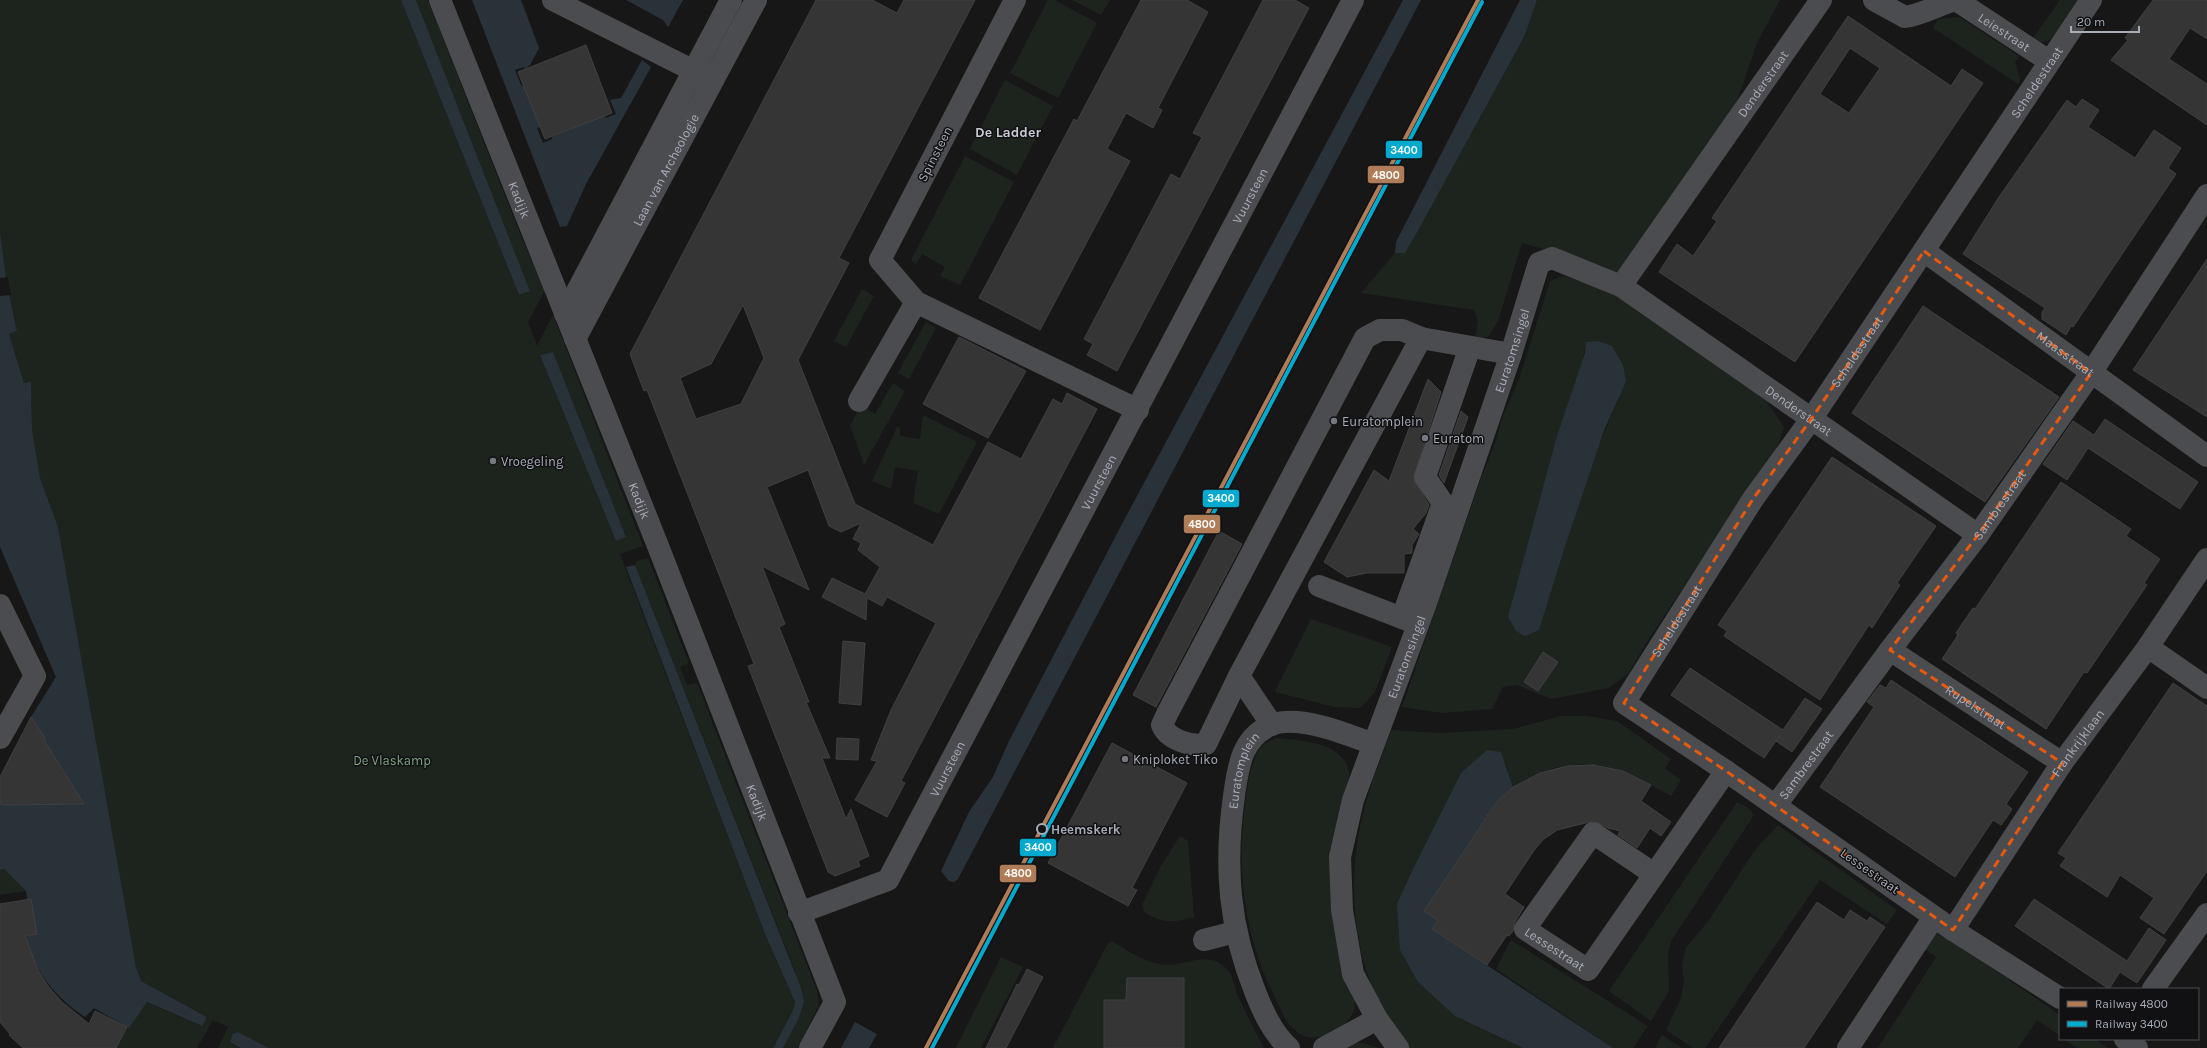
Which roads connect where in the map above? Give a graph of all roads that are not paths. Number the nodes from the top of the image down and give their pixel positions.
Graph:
1 (440, 0) edge
2 (553, 0) edge
3 (731, 0) edge
4 (756, 0) edge
5 (1015, 0) edge
6 (1353, 0) edge
7 (1821, 0) edge
8 (1874, 0) edge
9 (2091, 0) edge
10 (1937, 2) edge
11 (2049, 61) junction
12 (694, 70) junction
13 (713, 80) junction
14 (2207, 195) edge
15 (1924, 251) junction
16 (1539, 263) joint
17 (1621, 286) junction
18 (916, 302) junction
19 (565, 314) junction
20 (1421, 338) junction
21 (575, 339) junction
22 (1470, 347) junction
23 (1511, 354) junction
24 (2091, 373) junction
25 (859, 401) dead end
26 (1138, 410) junction
27 (1812, 418) junction
28 (2207, 456) edge
29 (1449, 509) junction
30 (1978, 535) junction
31 (2207, 559) edge
32 (1319, 586) dead end
33 (0, 605) edge
34 (1410, 621) junction
35 (2148, 647) junction
36 (1890, 650) junction
37 (1239, 676) junction
38 (2207, 688) edge
39 (1624, 703) joint
40 (1272, 725) junction
41 (0, 738) edge
42 (1373, 744) junction
43 (2062, 763) junction
44 (1726, 770) junction
45 (1776, 805) junction
46 (1654, 874) junction
47 (799, 913) junction
48 (2207, 914) edge
49 (1934, 917) junction
50 (1953, 930) junction
51 (1235, 932) junction
52 (1204, 940) dead end
53 (2153, 988) edge
54 (2059, 997) edge
55 (1377, 1019) junction
56 (2125, 1040) edge
57 (810, 1048) edge
58 (1289, 1048) edge
59 (1324, 1048) edge
60 (1398, 1048) edge
61 (1848, 1048) edge
62 (2137, 1048) edge

1 - 19 street, Kadijk
2 - 12 street
3 - 12 street, Laan van Archeologie
4 - 13 street, Laan van Archeologie
5 - 18 street, Spinsteen
6 - 26 street, Vuursteen
7 - 17 street, Denderstraat
8 - 10 street, Leiestraat
9 - 11 street, Scheldestraat
10 - 11 street, Leiestraat
11 - 15 street, Scheldestraat
12 - 13 street
12 - 19 street, Laan van Archeologie
13 - 21 street, Laan van Archeologie
14 - 24 street, Sambrestraat
15 - 24 street, Maasstraat
15 - 27 street, Scheldestraat
16 - 17 street, Denderstraat
16 - 23 street, Euratomsingel
17 - 27 street, Denderstraat
18 - 25 street
18 - 26 street, Spinsteen
19 - 21 street, Kadijk
20 - 22 street
20 - 37 street
20 - 37 street
21 - 47 street, Kadijk
22 - 23 street
22 - 29 street
23 - 29 street, Euratomsingel
24 - 28 street, Maasstraat
24 - 30 street, Sambrestraat
26 - 47 street, Vuursteen
27 - 30 street, Denderstraat
27 - 39 street, Scheldestraat
29 - 34 street, Euratomsingel
30 - 36 street, Sambrestraat
31 - 35 street, Frankrijklaan
32 - 34 street
33 - 41 street
34 - 42 street, Euratomsingel
35 - 38 street
35 - 43 street, Frankrijklaan
36 - 43 street, Rupelstraat
36 - 45 street, Sambrestraat
37 - 40 street
39 - 44 street, Lessestraat
40 - 42 street, Euratomplein
40 - 51 street, Euratomplein
42 - 55 street, Euratomsingel
43 - 50 street, Frankrijklaan
44 - 45 street, Lessestraat
44 - 46 street, Lessestraat
45 - 49 street, Lessestraat
46 - 46 street, Lessestraat
47 - 57 street, Kadijk
48 - 53 street
49 - 50 street, Lessestraat
49 - 61 street
50 - 54 street, Lessestraat
51 - 52 street
51 - 58 street, Euratomplein
55 - 59 street
55 - 60 street, Euratomsingel
56 - 62 street

